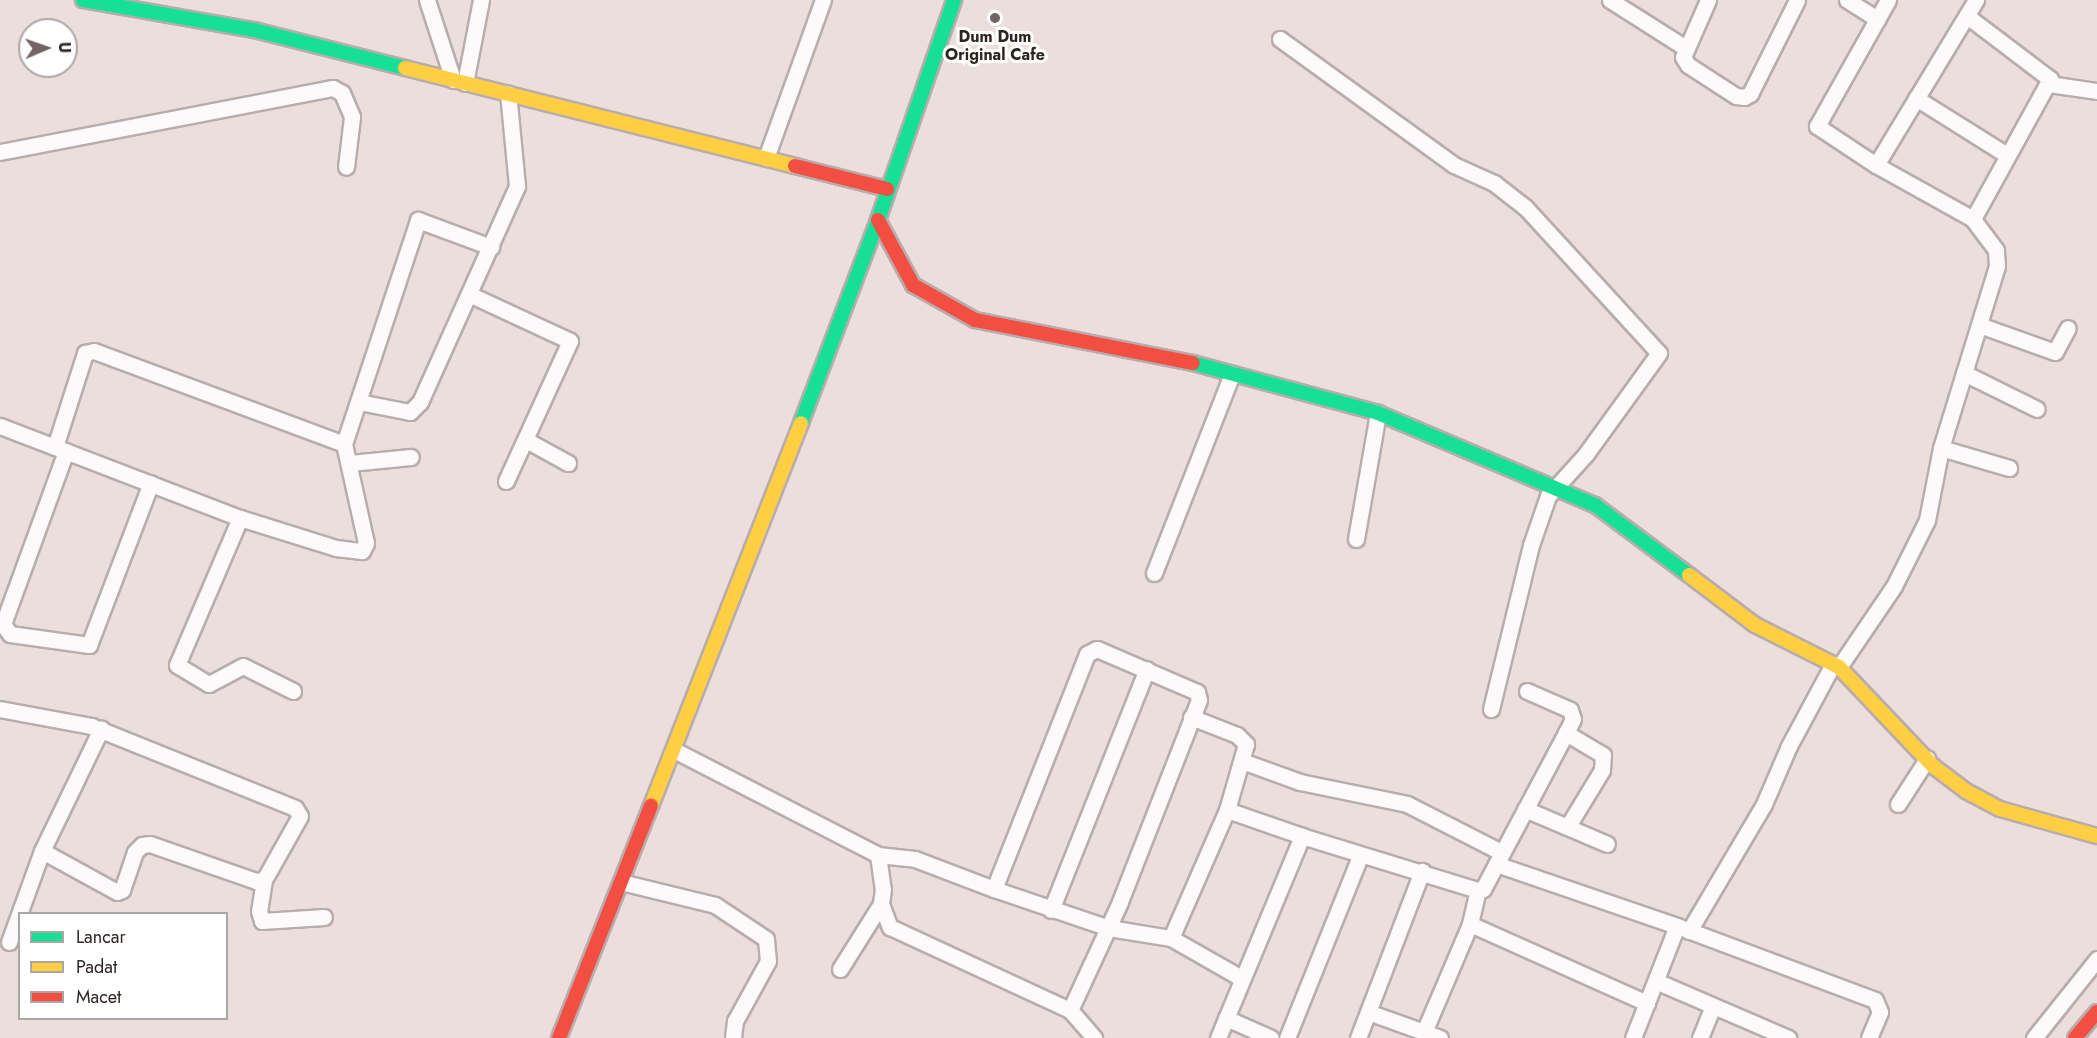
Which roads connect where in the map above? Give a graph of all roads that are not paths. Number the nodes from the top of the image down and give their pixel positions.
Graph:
1 (82, 0) edge
2 (427, 0) edge
3 (481, 0) edge
4 (823, 0) edge
5 (954, 0) edge
6 (1708, 0) edge
7 (1797, 0) edge
8 (1847, 0) edge
9 (1888, 0) edge
10 (1976, 0) edge
11 (1615, 1) edge
12 (1967, 16) junction
13 (1877, 19) junction
14 (1280, 39) dead end
15 (1684, 47) junction
16 (459, 82) junction
17 (2049, 84) junction
18 (2097, 91) edge
19 (508, 93) junction
20 (1916, 98) junction
21 (0, 152) edge
22 (2007, 155) junction
23 (766, 158) junction
24 (1876, 165) junction
25 (346, 167) dead end
26 (885, 194) junction
27 (878, 218) junction
28 (1973, 219) junction
29 (491, 247) junction
30 (471, 295) junction
31 (1982, 326) junction
32 (2068, 328) dead end
33 (1964, 373) junction
34 (1232, 374) junction
35 (359, 402) junction
36 (2037, 409) dead end
37 (1378, 413) junction
38 (0, 426) edge
39 (525, 440) junction
40 (344, 444) junction
41 (1941, 448) junction
42 (61, 449) junction
43 (411, 457) dead end
44 (350, 463) junction
45 (568, 463) dead end
46 (2009, 468) dead end
47 (506, 481) dead end
48 (151, 483) junction
49 (1553, 487) junction
50 (240, 518) junction
51 (1356, 539) dead end
52 (1154, 573) dead end
53 (4, 609) edge
54 (1836, 666) junction
55 (1147, 669) junction
56 (293, 691) dead end
57 (1527, 691) dead end
58 (0, 709) edge
59 (1491, 709) dead end
60 (1191, 717) junction
61 (100, 729) junction
62 (1566, 734) junction
63 (674, 750) junction
64 (1927, 759) junction
65 (1242, 761) junction
66 (1898, 804) dead end
67 (1525, 809) junction
68 (1227, 810) junction
69 (1568, 826) junction
70 (2096, 835) edge
71 (1302, 836) junction
72 (1607, 844) dead end
73 (42, 851) junction
74 (878, 855) junction
75 (1359, 856) junction
76 (1499, 858) junction
77 (1422, 871) junction
78 (264, 880) junction
79 (621, 882) junction
80 (994, 889) junction
81 (1478, 890) junction
82 (881, 904) junction
83 (1051, 910) junction
84 (21, 912) edge
85 (324, 917) dead end
86 (18, 919) edge
87 (1470, 924) junction
88 (1108, 928) junction
89 (1683, 928) junction
90 (1171, 938) junction
91 (9, 945) edge
92 (2097, 959) edge
93 (840, 969) dead end
94 (1241, 978) junction
95 (1658, 982) junction
96 (1647, 1003) junction
97 (1712, 1008) junction
98 (1070, 1010) junction
99 (1368, 1012) junction
100 (2097, 1012) edge
101 (1226, 1018) junction
102 (1424, 1032) junction
103 (1769, 1034) edge
104 (559, 1038) edge
105 (733, 1038) edge
106 (1094, 1038) edge
107 (1218, 1038) edge
108 (1271, 1038) edge
109 (1287, 1038) edge
110 (1358, 1038) edge
111 (1440, 1038) edge
112 (1633, 1038) edge
113 (1700, 1038) edge
114 (1788, 1038) edge
115 (1869, 1038) edge
116 (2034, 1038) edge
117 (2075, 1038) edge

1 - 16 main road
2 - 16 street
3 - 16 street
4 - 23 street
5 - 26 main road
6 - 15 street
7 - 15 street
8 - 13 street
9 - 13 street
10 - 12 street
11 - 15 street
12 - 17 street
12 - 20 street
13 - 24 street
14 - 49 street
16 - 19 main road
17 - 18 street
17 - 22 street
19 - 23 main road
19 - 29 street
20 - 22 street
20 - 24 street
21 - 25 street
22 - 28 street
23 - 26 main road
24 - 28 street
26 - 27 main road
27 - 34 main road
27 - 63 main road
28 - 31 street
29 - 30 street
29 - 35 street
30 - 35 street
30 - 39 street
31 - 32 street
31 - 33 street
33 - 36 street
33 - 41 street
34 - 37 main road
34 - 52 street
35 - 40 street
37 - 49 main road
37 - 51 street
38 - 42 street
39 - 45 street
39 - 47 street
40 - 42 street
40 - 44 street
41 - 46 street
41 - 54 street
42 - 48 street
42 - 53 street
43 - 44 street
44 - 50 street
48 - 50 street
48 - 53 street
49 - 54 main road
49 - 59 street
50 - 56 street
54 - 64 main road
54 - 89 street
55 - 60 street
55 - 80 street
55 - 83 street
57 - 62 street
58 - 61 street
60 - 65 street
60 - 88 street
61 - 73 street
61 - 78 street
62 - 67 street
62 - 69 street
63 - 74 street
63 - 79 main road
64 - 66 street
64 - 70 main road
65 - 68 street
65 - 76 street
67 - 69 street
67 - 76 street
68 - 71 street
68 - 90 street
69 - 72 street
71 - 75 street
71 - 94 street
73 - 78 street
73 - 84 street
74 - 80 street
74 - 82 street
75 - 77 street
75 - 109 street
76 - 81 street
76 - 89 street
77 - 81 street
77 - 99 street
78 - 85 street
79 - 104 main road
79 - 105 street
80 - 83 street
81 - 87 street
82 - 93 street
82 - 98 street
83 - 88 street
86 - 91 street
87 - 96 street
87 - 102 street
88 - 90 street
88 - 98 street
89 - 95 street
89 - 115 street
90 - 94 street
92 - 116 street
94 - 101 street
95 - 96 street
95 - 97 street
96 - 112 street
97 - 103 street
97 - 113 street
98 - 106 street
99 - 102 street
99 - 110 street
100 - 117 main road
101 - 107 street
101 - 108 street
102 - 111 street
103 - 114 street

